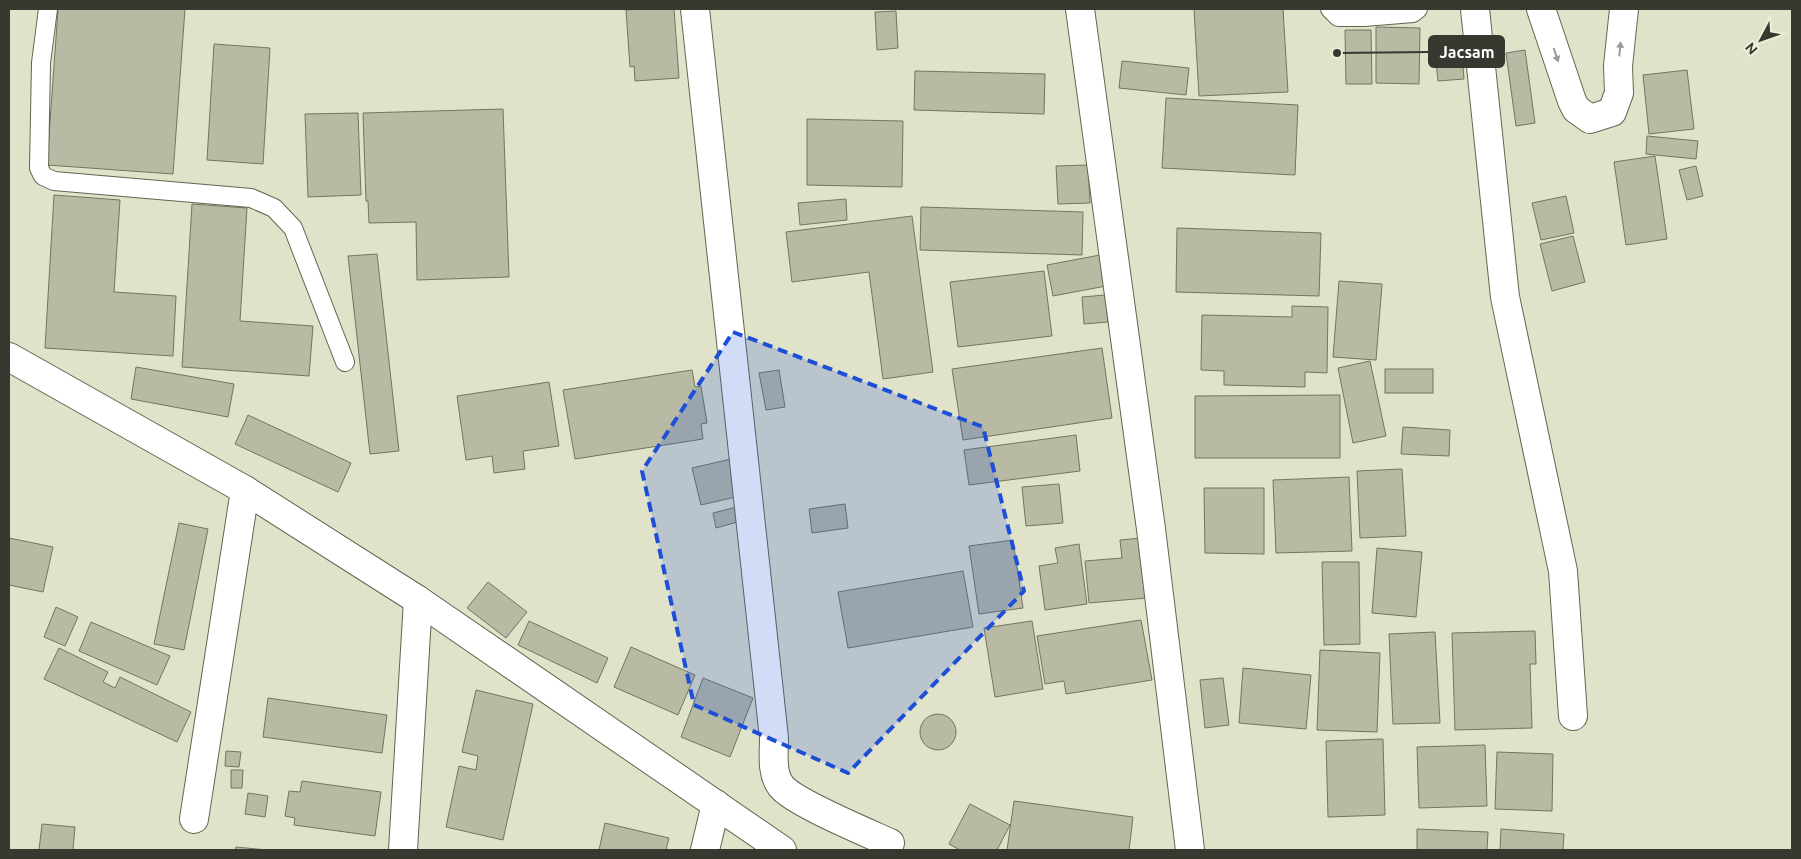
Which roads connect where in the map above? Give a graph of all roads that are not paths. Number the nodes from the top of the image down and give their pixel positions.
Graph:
1 (48, 9) edge
2 (695, 9) edge
3 (1080, 9) edge
4 (1330, 9) edge
5 (1418, 9) edge
6 (1475, 9) edge
7 (1541, 9) edge
8 (1624, 9) edge
9 (9, 357) edge
10 (345, 362) dead end
11 (245, 490) junction
12 (418, 600) junction
13 (1573, 716) dead end
14 (716, 804) junction
15 (194, 819) dead end
16 (890, 843) dead end
17 (403, 850) edge
18 (705, 850) edge
19 (782, 850) edge
20 (1190, 850) edge

1 - 10 lane
2 - 16 street
3 - 20 street
4 - 5 lane
6 - 13 street
7 -> 8 street
9 - 11 street
11 - 12 street
11 - 15 street
12 - 14 street
12 - 17 street
14 - 18 street
14 - 19 street

